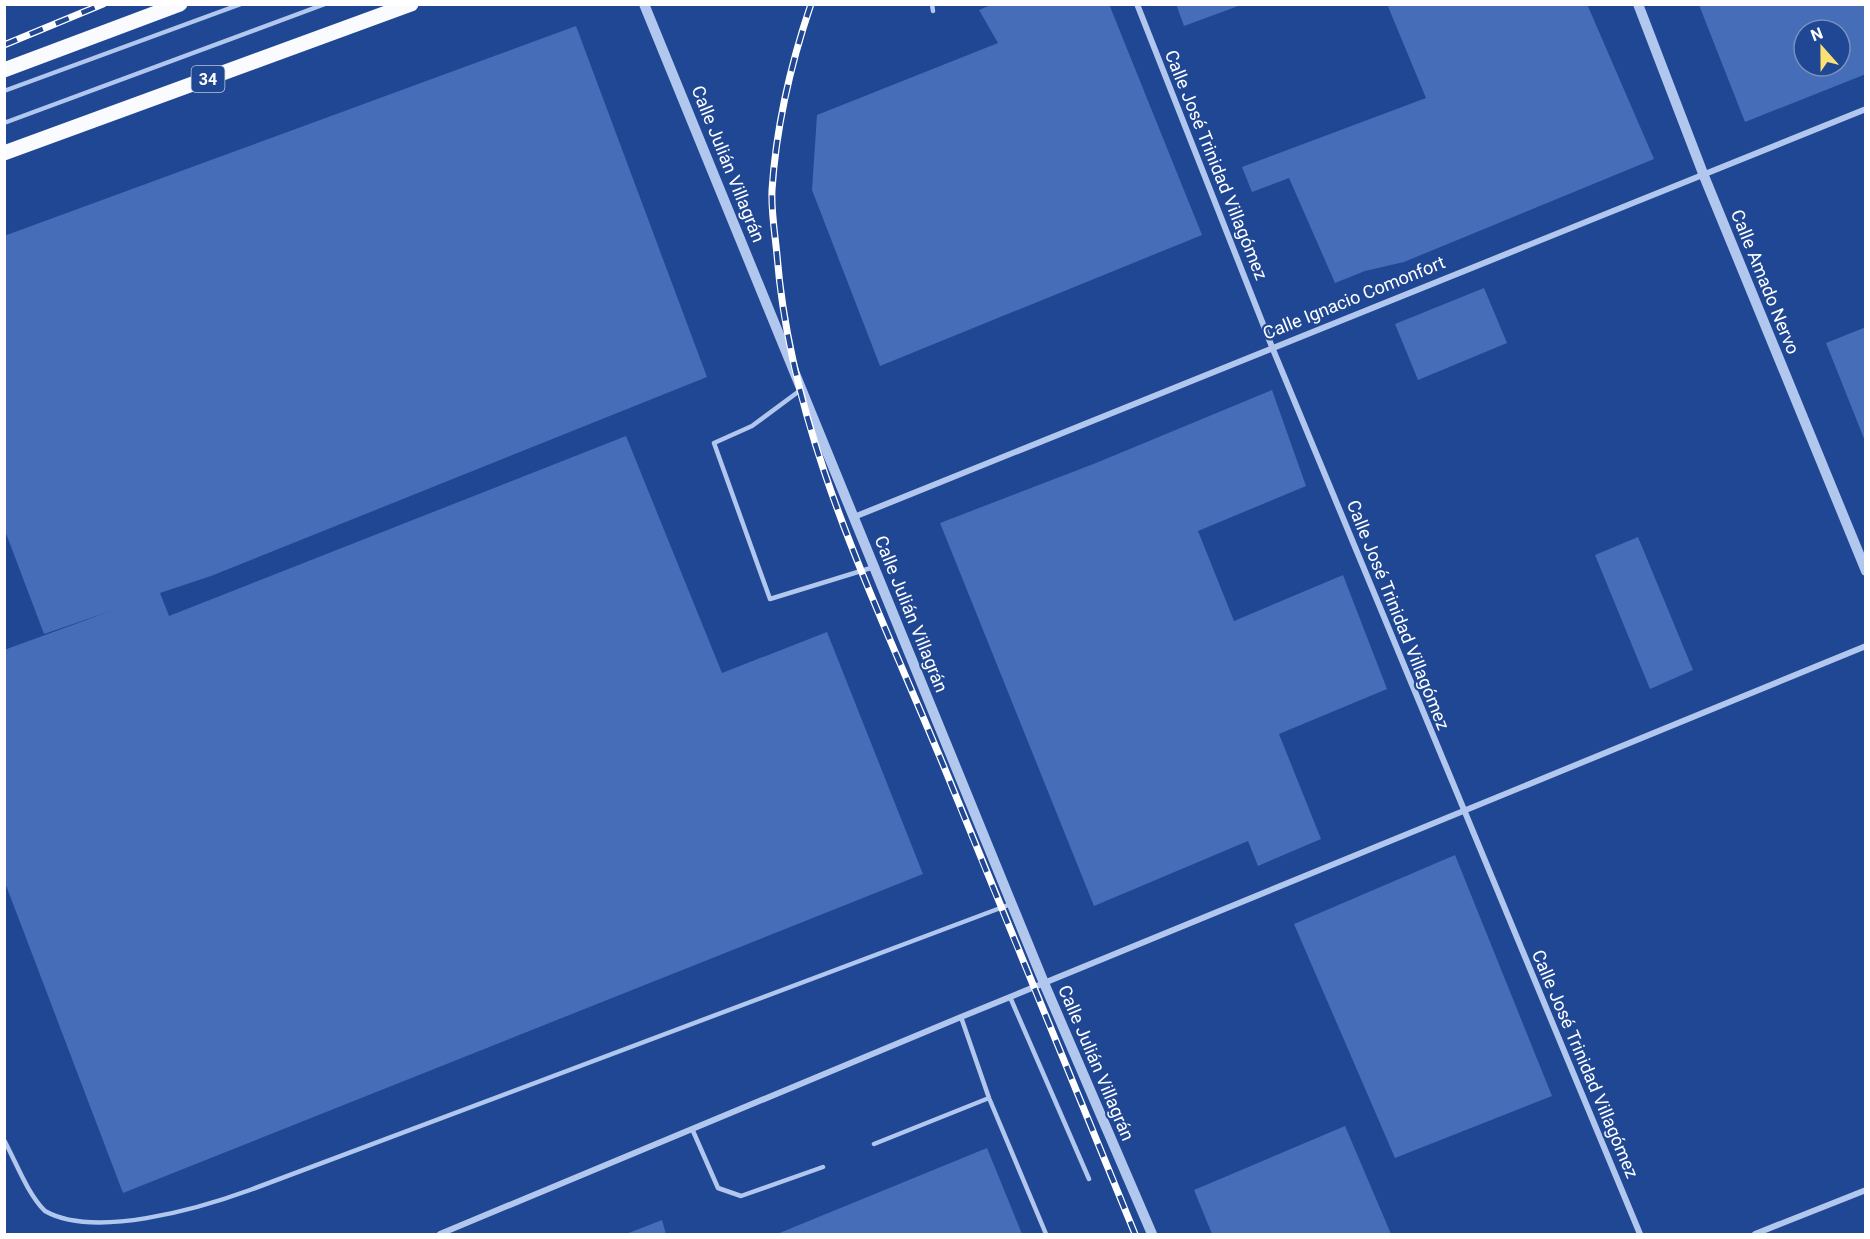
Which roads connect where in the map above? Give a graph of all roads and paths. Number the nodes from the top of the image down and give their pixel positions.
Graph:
1 (180, 4) edge
2 (241, 4) edge
3 (324, 4) edge
4 (411, 4) edge
5 (644, 4) edge
6 (932, 4) edge
7 (1137, 4) edge
8 (1638, 4) edge
9 (933, 11) dead end
10 (4, 70) edge
11 (4, 91) edge
12 (1866, 110) edge
13 (4, 123) edge
14 (4, 153) edge
15 (1704, 176) junction
16 (1272, 347) junction
17 (802, 389) junction
18 (854, 517) junction
19 (874, 567) junction
20 (1866, 571) edge
21 (1866, 646) edge
22 (1463, 813) junction
23 (1011, 904) junction
24 (1044, 983) junction
25 (1010, 997) junction
26 (961, 1017) junction
27 (988, 1098) junction
28 (693, 1131) junction
29 (4, 1140) edge
30 (874, 1144) dead end
31 (823, 1167) dead end
32 (1089, 1179) dead end
33 (1866, 1190) edge
34 (440, 1234) edge
35 (1046, 1234) edge
36 (1152, 1234) edge
37 (1640, 1234) edge
38 (1755, 1234) edge

1 - 10 main road
2 - 11 lane
3 - 13 lane
4 - 14 main road, 34
5 - 17 street, Calle Julián Villagrán
6 - 9 lane
7 - 16 street, Calle José Trinidad Villagómez
8 - 15 street, Calle Amado Nervo
12 - 15 street, Calle Ignacio Comonfort
15 - 16 street, Calle Ignacio Comonfort
15 - 20 street, Calle Amado Nervo
16 - 18 street, Calle Ignacio Comonfort
16 - 22 street, Calle José Trinidad Villagómez
17 - 18 street, Calle Julián Villagrán
17 - 19 lane
18 - 19 street, Calle Julián Villagrán
19 - 23 street, Calle Julián Villagrán
21 - 22 street
22 - 24 street
22 - 37 street, Calle José Trinidad Villagómez
23 - 24 street, Calle Julián Villagrán
23 - 29 lane
24 - 25 street
24 - 36 street, Calle Julián Villagrán
25 - 26 street
25 - 32 lane
26 - 27 lane
26 - 28 street
27 - 30 lane
27 - 35 lane
28 - 31 lane
28 - 34 street
33 - 38 street

